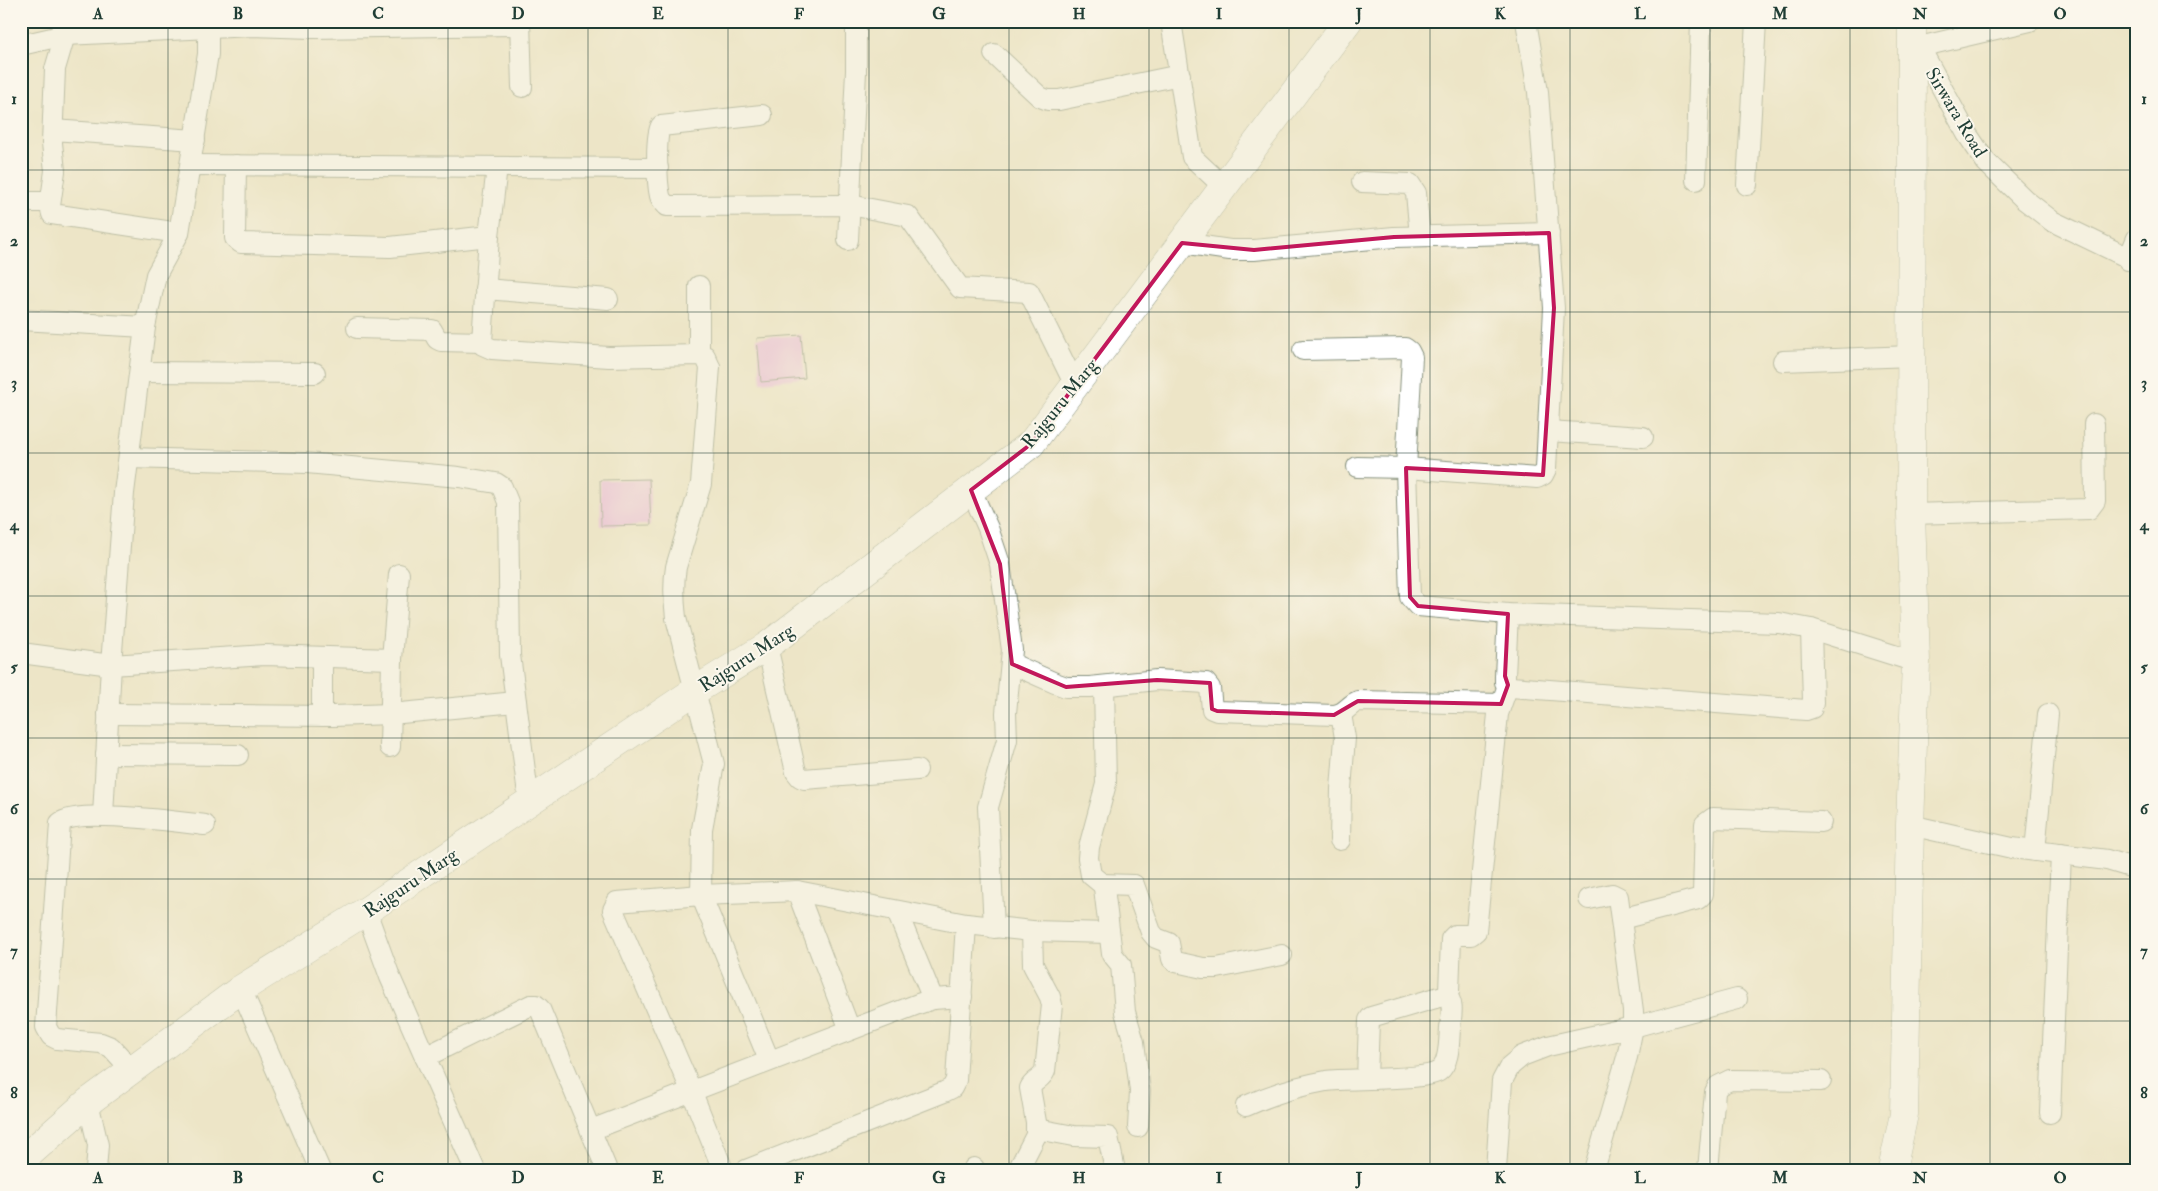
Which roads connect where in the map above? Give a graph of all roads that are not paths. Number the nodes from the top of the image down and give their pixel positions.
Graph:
1 (856, 21) edge
2 (1171, 21) edge
3 (1348, 21) edge
4 (1526, 21) edge
5 (1702, 21) edge
6 (1756, 21) edge
7 (2030, 21) edge
8 (520, 23) edge
9 (312, 24) edge
10 (208, 25) edge
11 (62, 28) edge
12 (1914, 34) edge
13 (21, 46) edge
14 (994, 54) dead end
15 (1180, 74) junction
16 (522, 87) dead end
17 (762, 115) dead end
18 (53, 130) junction
19 (196, 140) junction
20 (191, 165) junction
21 (236, 165) junction
22 (497, 167) junction
23 (658, 168) junction
24 (1696, 180) dead end
25 (1362, 182) dead end
26 (1747, 185) dead end
27 (1224, 187) junction
28 (21, 202) edge
29 (50, 202) junction
30 (850, 205) junction
31 (179, 233) junction
32 (1549, 233) junction
33 (489, 236) junction
34 (1420, 236) junction
35 (2137, 238) edge
36 (848, 240) dead end
37 (1182, 242) junction
38 (2133, 261) edge
39 (699, 286) dead end
40 (485, 289) junction
41 (608, 298) dead end
42 (21, 320) edge
43 (146, 327) junction
44 (357, 328) dead end
45 (482, 342) junction
46 (1304, 350) dead end
47 (699, 355) junction
48 (1911, 356) junction
49 (1783, 361) dead end
50 (140, 372) junction
51 (315, 373) dead end
52 (1075, 385) junction
53 (2094, 424) dead end
54 (1548, 431) junction
55 (1643, 437) dead end
56 (128, 458) junction
57 (1357, 467) dead end
58 (1406, 468) junction
59 (971, 490) junction
60 (1910, 514) junction
61 (399, 574) dead end
62 (1508, 614) junction
63 (1811, 629) junction
64 (767, 646) junction
65 (21, 653) edge
66 (322, 657) junction
67 (392, 659) junction
68 (1916, 662) junction
69 (111, 664) junction
70 (1012, 664) junction
71 (1508, 685) junction
72 (1104, 686) junction
73 (696, 690) junction
74 (516, 702) junction
75 (1501, 704) junction
76 (108, 714) junction
77 (391, 714) junction
78 (1341, 714) junction
79 (2048, 714) dead end
80 (322, 716) junction
81 (390, 747) dead end
82 (106, 754) junction
83 (238, 755) dead end
84 (917, 770) dead end
85 (529, 802) junction
86 (103, 816) junction
87 (1822, 822) dead end
88 (205, 824) dead end
89 (1910, 825) junction
90 (1340, 840) dead end
91 (2035, 851) junction
92 (2061, 854) junction
93 (2137, 869) edge
94 (1102, 884) junction
95 (797, 892) junction
96 (701, 895) junction
97 (1589, 899) dead end
98 (366, 911) junction
99 (896, 912) junction
100 (1621, 918) junction
101 (966, 924) junction
102 (994, 928) junction
103 (1032, 931) junction
104 (1109, 933) junction
105 (1282, 955) dead end
106 (241, 990) junction
107 (1446, 995) junction
108 (962, 996) junction
109 (933, 999) junction
110 (1737, 999) dead end
111 (1633, 1027) junction
112 (850, 1030) junction
113 (425, 1057) junction
114 (769, 1060) junction
115 (132, 1070) junction
116 (1367, 1079) junction
117 (1821, 1081) dead end
118 (692, 1090) junction
119 (88, 1102) junction
120 (1246, 1106) dead end
121 (2050, 1113) dead end
122 (1138, 1127) dead end
123 (1037, 1129) junction
124 (590, 1130) junction
125 (21, 1161) edge
126 (96, 1170) edge
127 (320, 1170) edge
128 (475, 1170) edge
129 (607, 1170) edge
130 (723, 1170) edge
131 (746, 1170) edge
132 (1018, 1170) edge
133 (1115, 1170) edge
134 (1496, 1170) edge
135 (1594, 1170) edge
136 (1708, 1170) edge
137 (1892, 1170) edge

1 - 30 street
2 - 15 street
3 - 27 street, Rajguru Marg
4 - 32 street
5 - 24 street
6 - 26 street
7 - 12 street
8 - 9 street
8 - 16 street
9 - 10 street
10 - 11 street
10 - 19 street
11 - 13 street
11 - 18 street
12 - 38 street, Sirwara Road
12 - 48 street
14 - 15 street
15 - 27 street
17 - 23 street
18 - 19 street
18 - 29 street
19 - 20 street
20 - 21 street
20 - 31 street
21 - 22 street
21 - 33 street
22 - 23 street
22 - 33 street
23 - 30 street
25 - 34 street
27 - 37 street, Rajguru Marg
28 - 29 street
29 - 31 street
30 - 36 street
30 - 52 street
31 - 43 street
32 - 34 street
32 - 54 street
33 - 40 street
34 - 37 street
35 - 38 street
37 - 52 street, Rajguru Marg
39 - 47 street
40 - 41 street
40 - 45 street
42 - 43 street
43 - 50 street
44 - 45 street
45 - 47 street
46 - 58 street
47 - 73 street
48 - 49 street
48 - 60 street
50 - 51 street
50 - 56 street
52 - 59 street, Rajguru Marg
53 - 60 street
54 - 55 street
54 - 58 street
56 - 69 street
56 - 74 street
57 - 58 street
58 - 62 street
59 - 64 street, Rajguru Marg
59 - 70 street
60 - 68 street
61 - 67 street
62 - 63 street
62 - 71 street
63 - 68 street
63 - 71 street
64 - 73 street, Rajguru Marg
64 - 84 street
65 - 69 street
66 - 67 street
66 - 69 street
66 - 80 street
67 - 77 street
68 - 89 street
69 - 76 street
70 - 72 street
70 - 102 street
71 - 75 street
72 - 78 street
72 - 94 street
73 - 85 street, Rajguru Marg
73 - 96 street
74 - 77 street
74 - 85 street
75 - 78 street
75 - 107 street
76 - 80 street
76 - 82 street
77 - 80 street
77 - 81 street
78 - 90 street
79 - 91 street
82 - 83 street
82 - 86 street
85 - 98 street, Rajguru Marg
86 - 88 street
86 - 115 street
87 - 100 street
89 - 91 street
89 - 137 street
91 - 92 street
92 - 93 street
92 - 121 street
94 - 104 street
94 - 105 street
95 - 96 street
95 - 99 street
95 - 112 street
96 - 114 street
96 - 118 street
97 - 100 street
98 - 106 street, Rajguru Marg
98 - 113 street
99 - 101 street
99 - 109 street
100 - 111 street
101 - 102 street
101 - 108 street
102 - 103 street
103 - 104 street
103 - 123 street
104 - 122 street
106 - 115 street, Rajguru Marg
106 - 127 street
107 - 116 street
107 - 116 street
108 - 109 street
108 - 131 street
109 - 112 street
110 - 111 street
111 - 134 street
111 - 135 street
112 - 114 street
113 - 124 street
113 - 128 street
114 - 118 street
115 - 119 street, Rajguru Marg
116 - 120 street
117 - 136 street
118 - 124 street
118 - 130 street
119 - 125 street, Rajguru Marg
119 - 126 street
123 - 132 street
123 - 133 street
124 - 129 street

